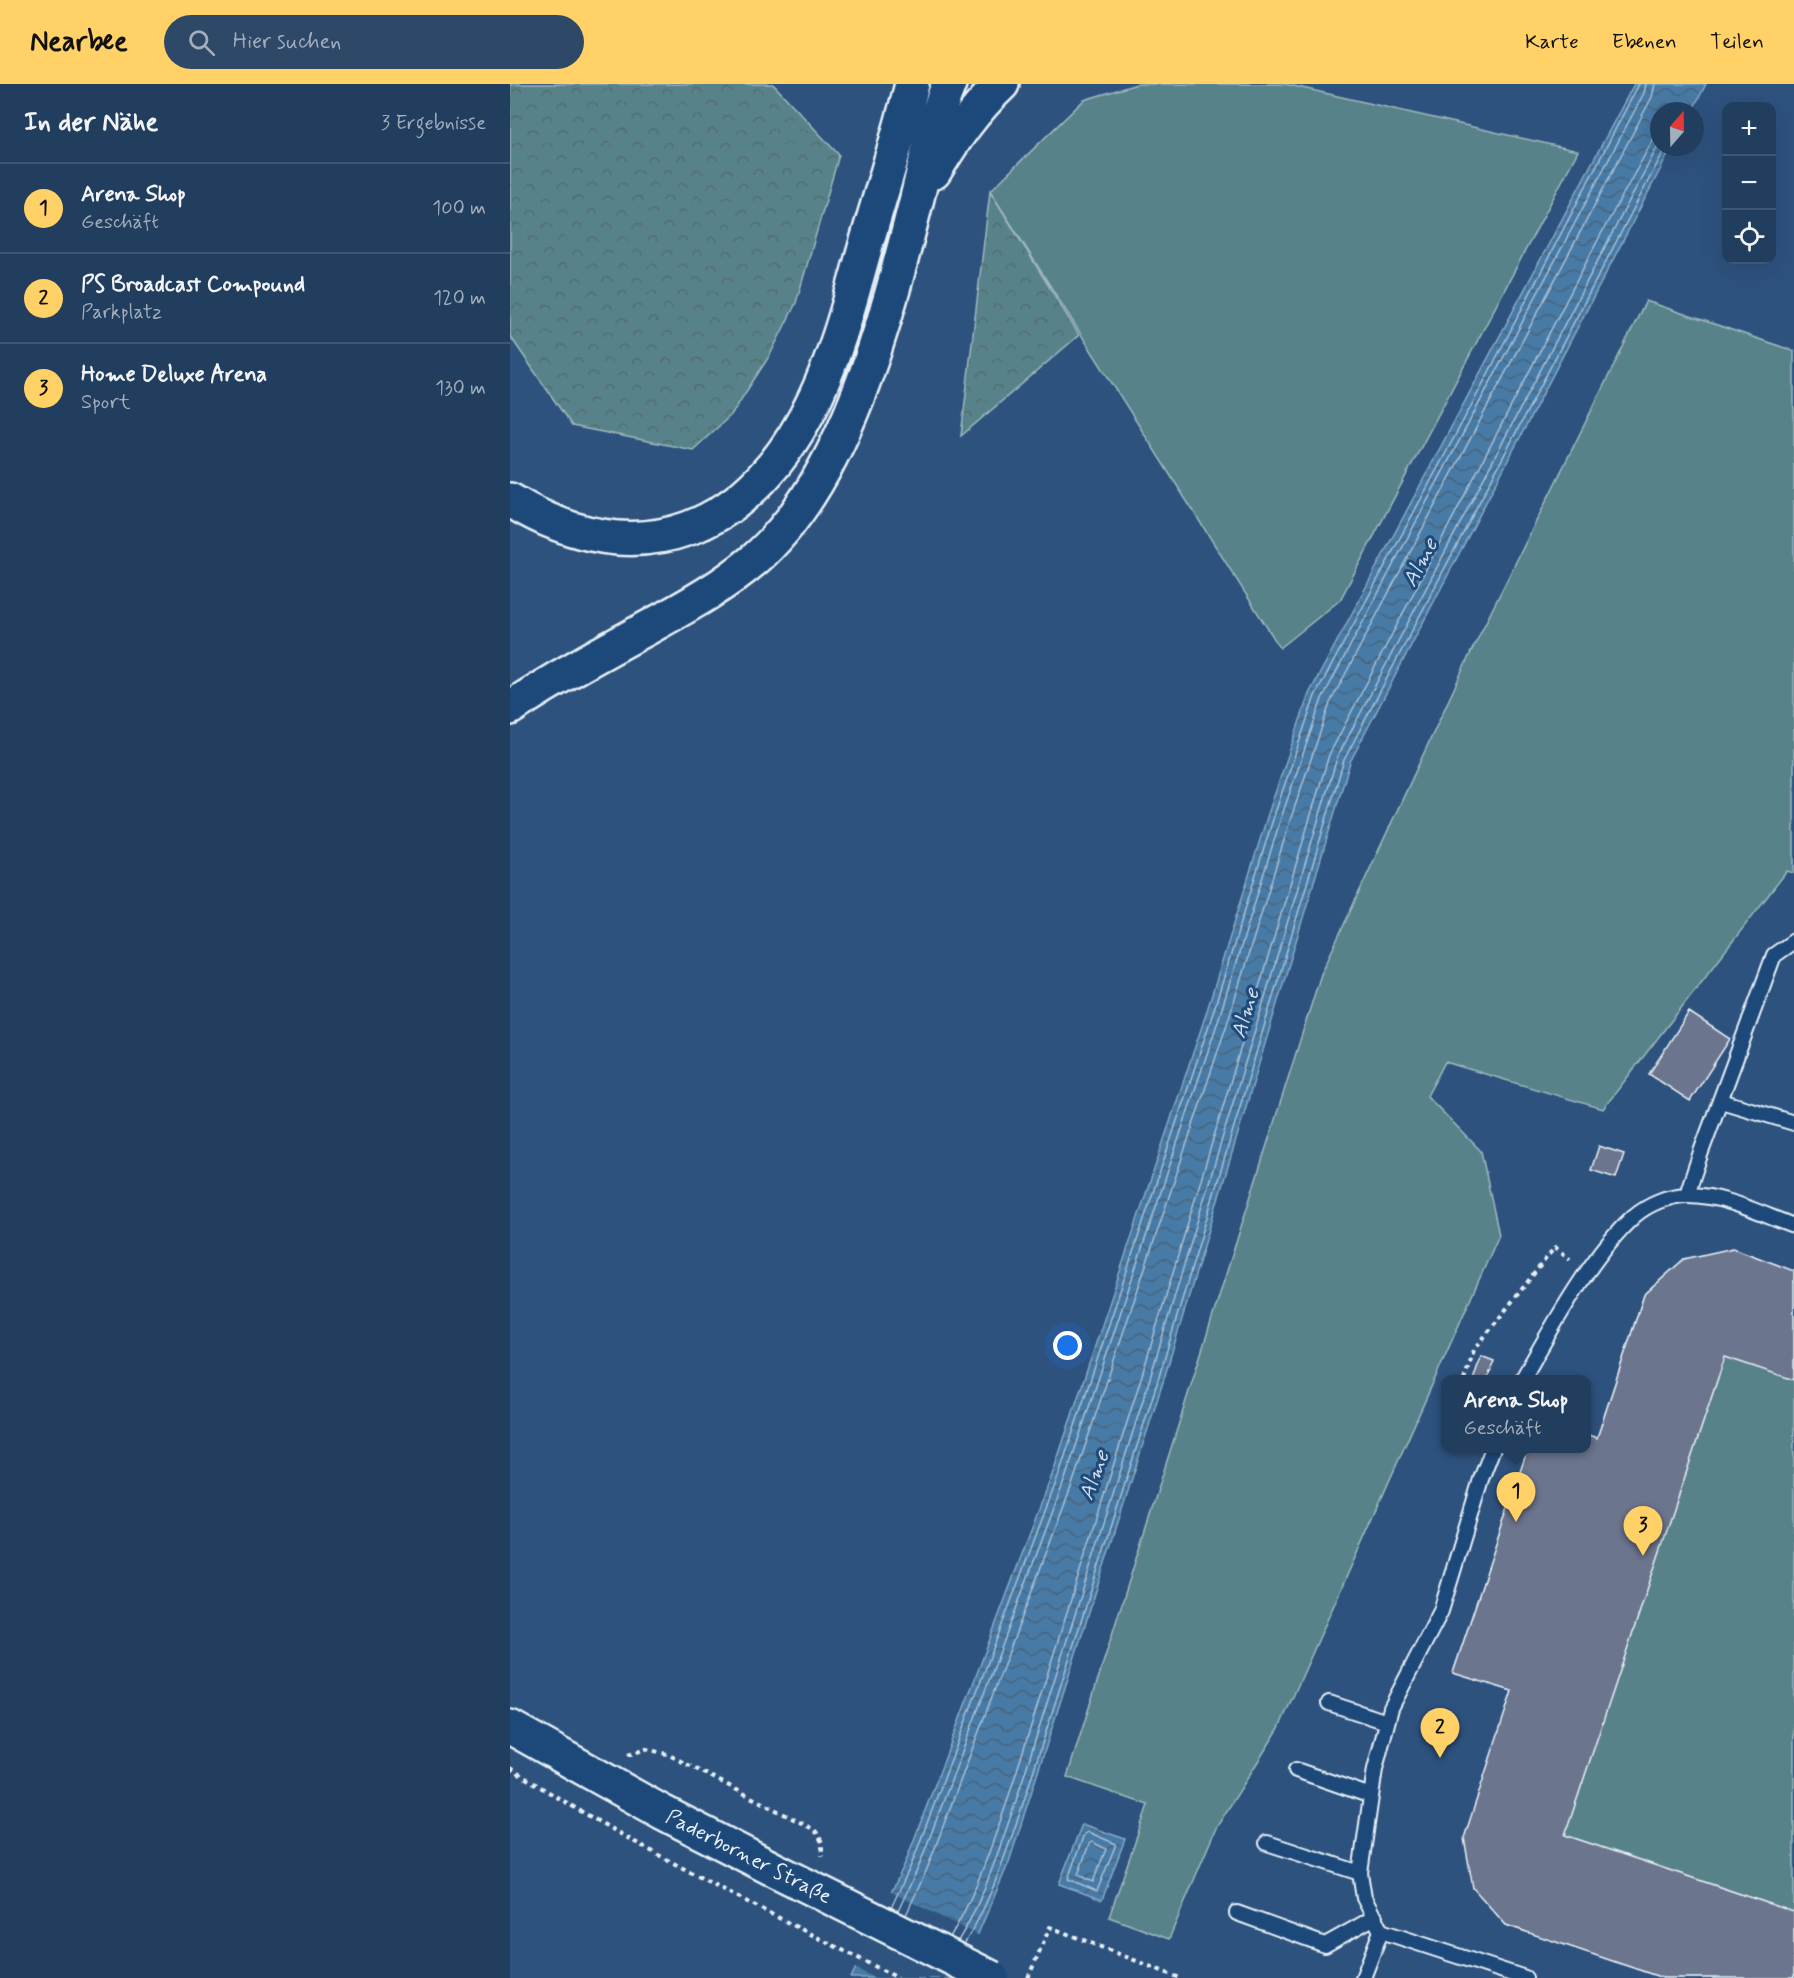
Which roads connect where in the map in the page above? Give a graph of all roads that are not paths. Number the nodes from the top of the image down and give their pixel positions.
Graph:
1 (912, 84) edge
2 (949, 84) edge
3 (1002, 84) edge
4 (915, 205) junction
5 (510, 500) edge
6 (510, 708) edge
7 (1794, 941) edge
8 (1721, 1101) junction
9 (1794, 1124) edge
10 (1689, 1195) junction
11 (1794, 1226) edge
12 (1525, 1375) edge
13 (1491, 1453) edge
14 (1329, 1703) dead end
15 (1387, 1722) junction
16 (510, 1727) edge
17 (1296, 1770) dead end
18 (1371, 1796) junction
19 (1267, 1843) dead end
20 (1360, 1873) junction
21 (1237, 1913) dead end
22 (1375, 1917) junction
23 (1381, 1931) junction
24 (992, 1978) edge
25 (1363, 1978) edge
26 (1525, 1978) edge

1 - 5 main road
2 - 4 main road
3 - 4 main road
4 - 6 main road
7 - 8 lane
8 - 9 lane
8 - 10 lane
10 - 11 lane
10 - 12 lane
13 - 15 lane
14 - 15 lane
15 - 18 lane
16 - 24 main road, Paderborner Straße, bridge
17 - 18 lane
18 - 20 lane
19 - 20 lane
20 - 22 lane
21 - 22 lane
22 - 23 lane
23 - 25 lane
23 - 26 lane

